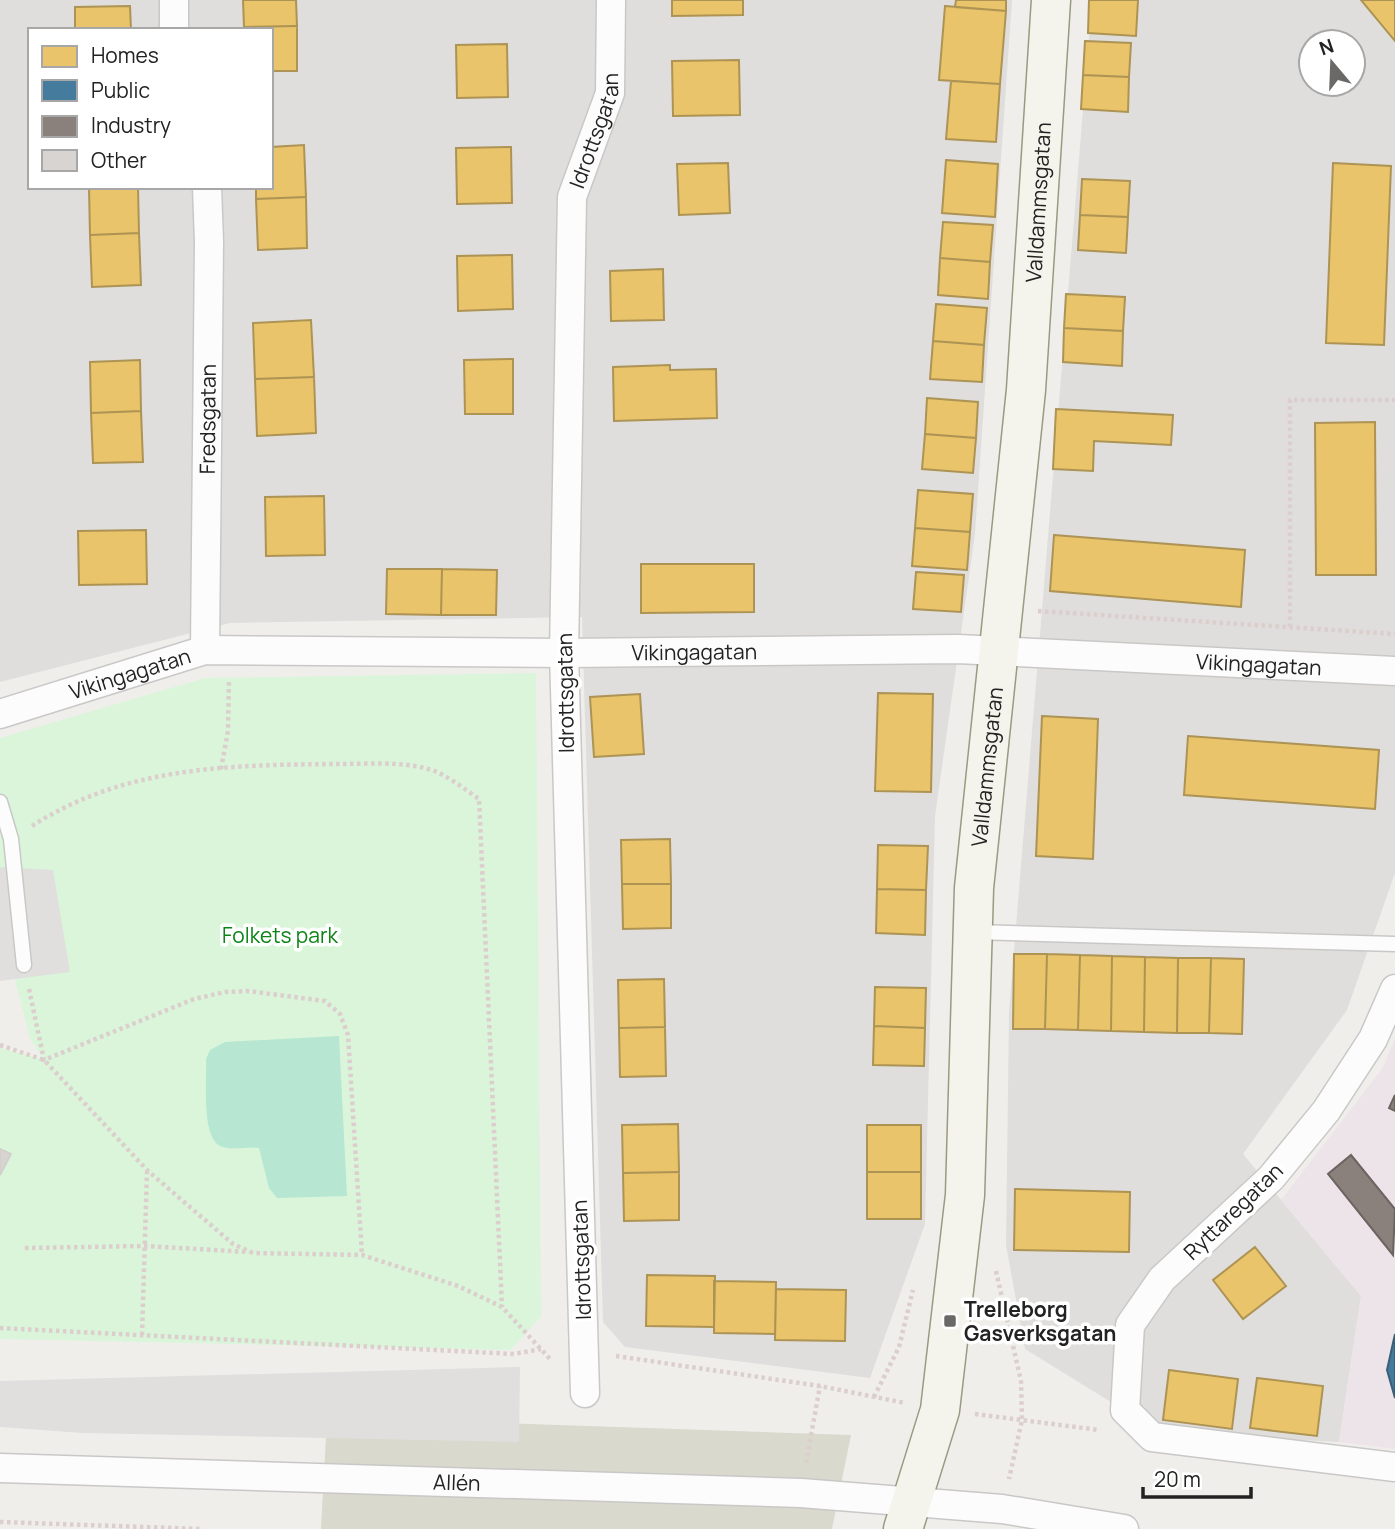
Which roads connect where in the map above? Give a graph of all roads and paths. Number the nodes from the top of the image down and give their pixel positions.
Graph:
1 (174, 0) edge
2 (611, 0) edge
3 (1051, 0) edge
4 (174, 28) edge
5 (207, 189) edge
6 (1395, 400) edge
7 (1290, 627) junction
8 (1395, 634) edge
9 (218, 650) junction
10 (1015, 651) junction
11 (564, 653) junction
12 (1395, 671) edge
13 (0, 714) edge
14 (221, 769) junction
15 (0, 802) edge
16 (11, 839) junction
17 (973, 932) junction
18 (1395, 944) edge
19 (24, 965) joint
20 (1395, 989) edge
21 (0, 1045) edge
22 (44, 1060) junction
23 (148, 1171) junction
24 (145, 1246) junction
25 (25, 1248) dead end
26 (253, 1253) junction
27 (362, 1255) junction
28 (995, 1265) dead end
29 (502, 1307) junction
30 (0, 1328) edge
31 (142, 1335) junction
32 (541, 1349) junction
33 (584, 1351) junction
34 (820, 1386) junction
35 (585, 1393) joint
36 (940, 1410) junction
37 (1021, 1420) junction
38 (1152, 1437) junction
39 (1395, 1467) edge
40 (0, 1468) edge
41 (801, 1493) junction
42 (1002, 1509) junction
43 (908, 1515) edge
44 (0, 1522) edge
45 (203, 1529) edge
46 (1124, 1529) edge

1 - 4 street
2 - 11 street, Idrottsgatan
3 - 10 street, Valldammsgatan
5 - 9 street, Fredsgatan
6 - 7 path
7 - 8 path
7 - 10 path
9 - 11 street, Vikingagatan
9 - 13 street, Vikingagatan
9 - 14 path
10 - 11 street, Vikingagatan
10 - 12 street, Vikingagatan
10 - 17 street, Valldammsgatan
11 - 33 street, Idrottsgatan
14 - 16 path
14 - 29 path
15 - 16 lane
16 - 19 lane
17 - 18 lane
17 - 36 street, Valldammsgatan
19 - 22 path
20 - 38 street, Ryttaregatan
21 - 22 path
22 - 23 path
22 - 27 path
23 - 24 path
23 - 26 path
24 - 25 path
24 - 26 path
24 - 31 path
26 - 27 path
27 - 29 path
28 - 37 path
29 - 32 path
30 - 31 path
31 - 32 path
32 - 35 path
33 - 34 path
33 - 35 street, Idrottsgatan
34 - 36 path
34 - 41 path
36 - 37 path
36 - 43 street, Valldammsgatan
37 - 38 path
37 - 42 path
38 - 39 street
40 - 41 street, Allén
41 - 43 street, Allén
42 - 43 street, Allén
42 - 46 street, Allén
44 - 45 path

